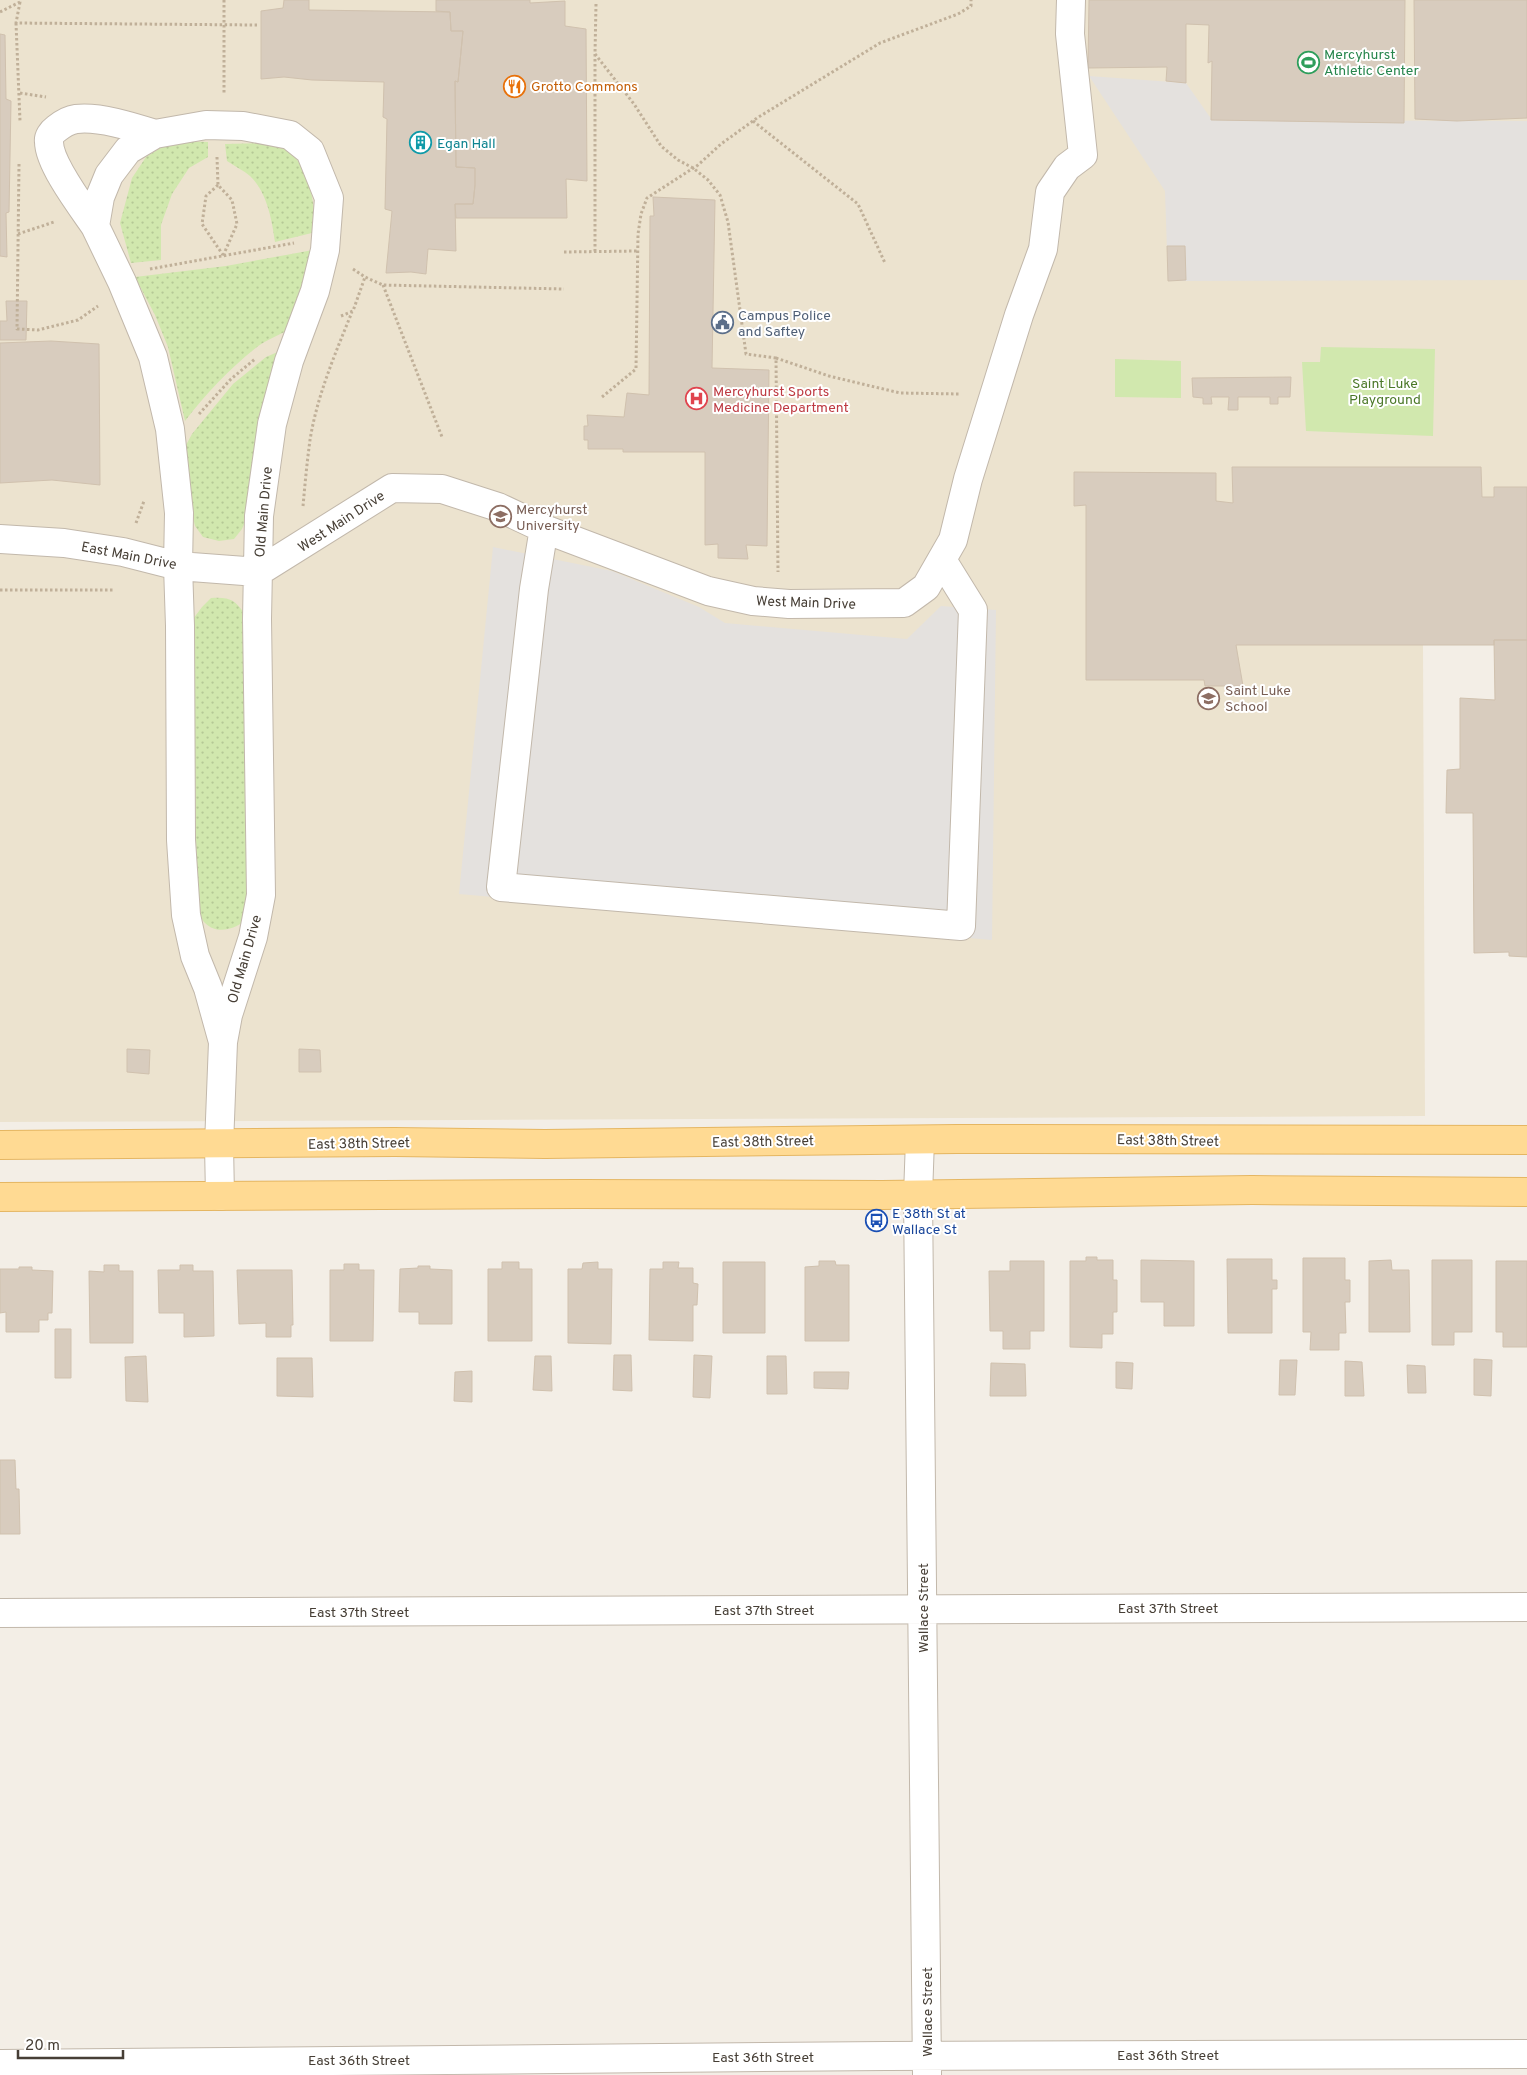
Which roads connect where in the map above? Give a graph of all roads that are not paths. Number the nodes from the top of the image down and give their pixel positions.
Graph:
1 (1071, 0) edge
2 (155, 134) junction
3 (95, 226) junction
4 (544, 528) junction
5 (0, 539) edge
6 (942, 560) junction
7 (178, 566) junction
8 (258, 572) junction
9 (223, 1042) junction
10 (920, 1140) junction
11 (1527, 1140) edge
12 (0, 1145) edge
13 (219, 1145) junction
14 (1527, 1192) edge
15 (918, 1194) junction
16 (220, 1196) junction
17 (0, 1197) edge
18 (1527, 1607) edge
19 (922, 1610) junction
20 (0, 1613) edge
21 (1527, 2054) edge
22 (0, 2064) edge
23 (927, 2066) edge

1 - 6 street, West Main Drive
2 - 3 street, Old Main Drive
2 - 3 street, Old Main Drive
2 - 8 street, Old Main Drive
3 - 7 street, Old Main Drive
4 - 6 street, West Main Drive
4 - 6 street
4 - 8 street, West Main Drive
5 - 7 street, East Main Drive
7 - 8 street, East Main Drive
7 - 9 street, Old Main Drive
8 - 9 street, Old Main Drive
9 - 13 street, Old Main Drive
10 - 11 main road, East 38th Street
10 - 13 main road, East 38th Street
10 - 15 street, Wallace Street
12 - 13 main road, East 38th Street
13 - 16 street, Old Main Drive
14 - 15 main road
15 - 16 main road
15 - 19 street, Wallace Street
16 - 17 main road
18 - 19 street, East 37th Street
19 - 20 street, East 37th Street
19 - 23 street, Wallace Street
21 - 23 street, East 36th Street
22 - 23 street, East 36th Street

